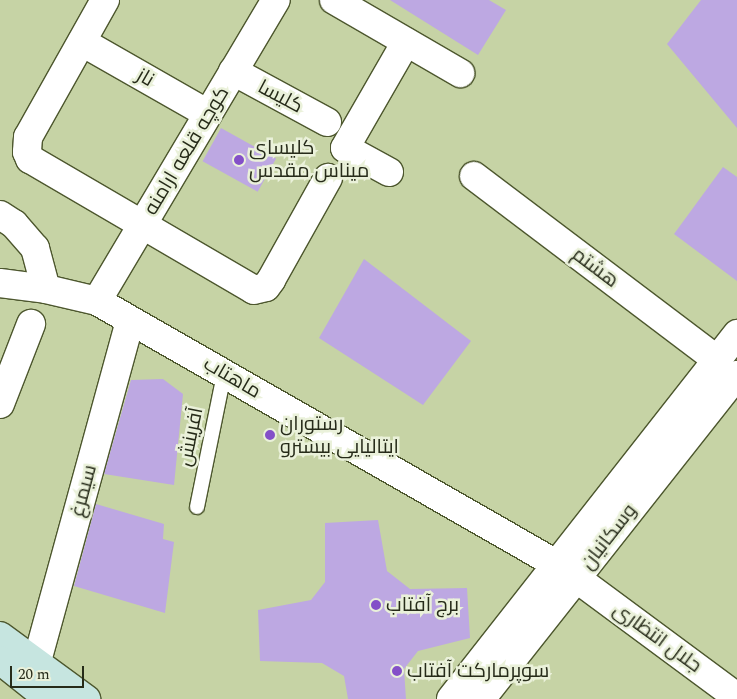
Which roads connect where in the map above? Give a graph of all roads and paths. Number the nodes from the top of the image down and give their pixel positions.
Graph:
1 (105, 0) edge
2 (276, 0) edge
3 (334, 0) edge
4 (82, 42) junction
5 (406, 42) junction
6 (233, 71) junction
7 (460, 73) dead end
8 (208, 114) junction
9 (327, 122) dead end
10 (389, 172) dead end
11 (474, 176) dead end
12 (328, 178) dead end
13 (0, 215) edge
14 (143, 224) junction
15 (0, 283) edge
16 (46, 289) junction
17 (97, 301) junction
18 (130, 320) junction
19 (32, 324) dead end
20 (737, 334) edge
21 (732, 371) edge
22 (224, 374) junction
23 (0, 404) edge
24 (197, 507) dead end
25 (566, 571) junction
26 (0, 636) edge
27 (0, 660) edge
28 (37, 661) junction
29 (737, 697) edge
30 (49, 699) edge
31 (86, 699) edge
32 (451, 699) edge
33 (481, 699) edge

1 - 4 street
2 - 6 street, کوچه قلعه ارامنه
3 - 5 street
4 - 8 street, ناز
4 - 14 street
5 - 7 street
5 - 10 street
6 - 8 street, کوچه قلعه ارامنه
6 - 9 street, کلیسا
8 - 14 street, کوچه قلعه ارامنه
11 - 21 street, هشتم
12 - 14 street
13 - 16 street
14 - 17 street, کوچه قلعه ارامنه
15 - 16 street, ماهتاب
16 - 17 street, ماهتاب
17 - 18 street, ماهتاب
18 - 22 street, ماهتاب
18 - 28 street, سیمرغ
19 - 23 street
20 - 21 street
21 - 25 street
22 - 24 lane, آفرینش
22 - 25 street, ماهتاب
25 - 29 street, جلال انتظاری
25 - 32 street
25 - 33 street, وسکانیان
26 - 28 main road
27 - 30 main road
28 - 31 main road

